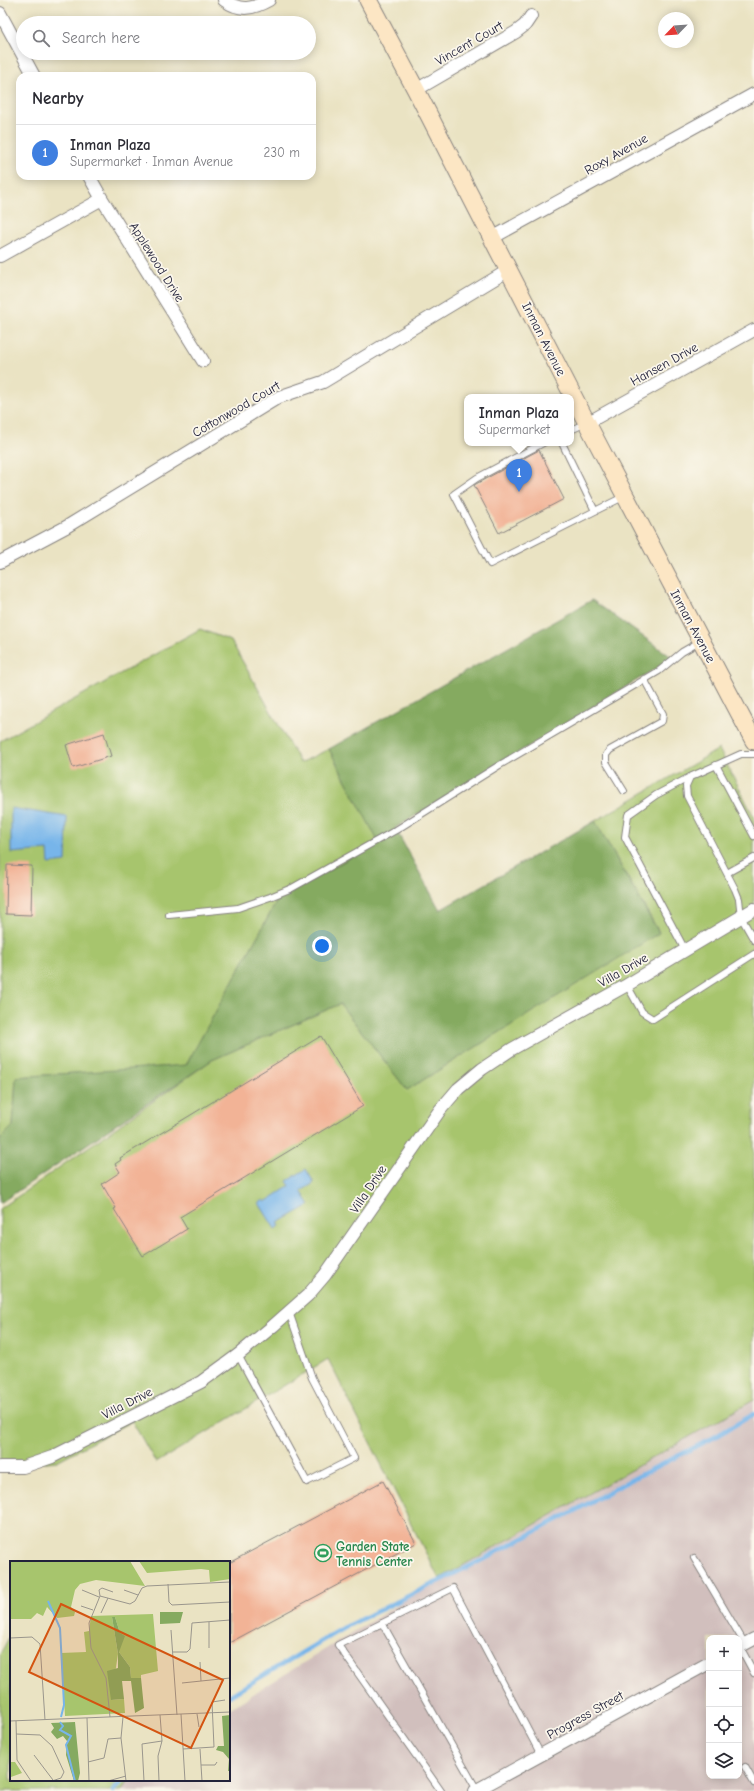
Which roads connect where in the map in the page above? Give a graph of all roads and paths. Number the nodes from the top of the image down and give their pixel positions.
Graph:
1 (224, 0) edge
2 (269, 0) edge
3 (368, 0) edge
4 (0, 13) edge
5 (531, 16) dead end
6 (16, 43) edge
7 (25, 60) edge
8 (32, 72) edge
9 (416, 90) junction
10 (754, 94) edge
11 (91, 180) edge
12 (102, 199) junction
13 (492, 238) junction
14 (0, 256) edge
15 (508, 270) junction
16 (754, 330) edge
17 (203, 361) dead end
18 (573, 394) edge
19 (574, 395) edge
20 (588, 422) junction
21 (574, 429) edge
22 (537, 446) edge
23 (564, 446) edge
24 (626, 496) junction
25 (596, 511) junction
26 (0, 562) edge
27 (701, 641) junction
28 (644, 679) junction
29 (754, 741) edge
30 (754, 754) edge
31 (716, 765) junction
32 (690, 777) junction
33 (624, 791) dead end
34 (754, 836) edge
35 (754, 858) edge
36 (727, 873) junction
37 (754, 909) edge
38 (169, 915) dead end
39 (741, 917) junction
40 (754, 940) edge
41 (685, 950) junction
42 (754, 954) edge
43 (627, 985) junction
44 (289, 1312) junction
45 (238, 1356) junction
46 (0, 1468) edge
47 (694, 1558) dead end
48 (382, 1624) junction
49 (744, 1644) edge
50 (706, 1665) edge
51 (754, 1673) edge
52 (542, 1755) junction
53 (745, 1767) dead end
54 (754, 1783) edge
55 (476, 1790) edge
56 (441, 1791) edge

1 - 2 street
3 - 9 main road, Inman Avenue
4 - 6 street
5 - 9 street, Vincent Court
7 - 8 street
9 - 13 main road, Inman Avenue
10 - 13 street, Roxy Avenue
11 - 12 street, Applewood Drive
12 - 14 street
12 - 17 street, Applewood Drive
13 - 15 main road, Inman Avenue
15 - 18 main road, Inman Avenue
15 - 26 street, Cottonwood Court
16 - 20 street, Hansen Drive
19 - 20 main road, Inman Avenue
20 - 21 lane
20 - 24 main road, Inman Avenue
22 - 25 lane
23 - 25 lane
24 - 25 lane
24 - 27 main road, Inman Avenue
27 - 28 lane
27 - 29 main road, Inman Avenue
28 - 33 lane
28 - 38 lane
30 - 31 lane
31 - 32 lane
31 - 34 lane
32 - 36 lane
32 - 41 lane
35 - 36 lane
36 - 39 lane
37 - 39 street, Villa Drive
39 - 40 lane
39 - 41 street, Villa Drive
41 - 43 street, Villa Drive
42 - 43 lane
43 - 44 street, Villa Drive
44 - 45 street, Villa Drive
44 - 45 lane
45 - 46 street, Villa Drive
47 - 49 lane
48 - 52 lane
48 - 55 lane
48 - 56 lane
49 - 51 lane
50 - 52 street, Progress Street
52 - 55 street, Progress Street
53 - 54 lane

